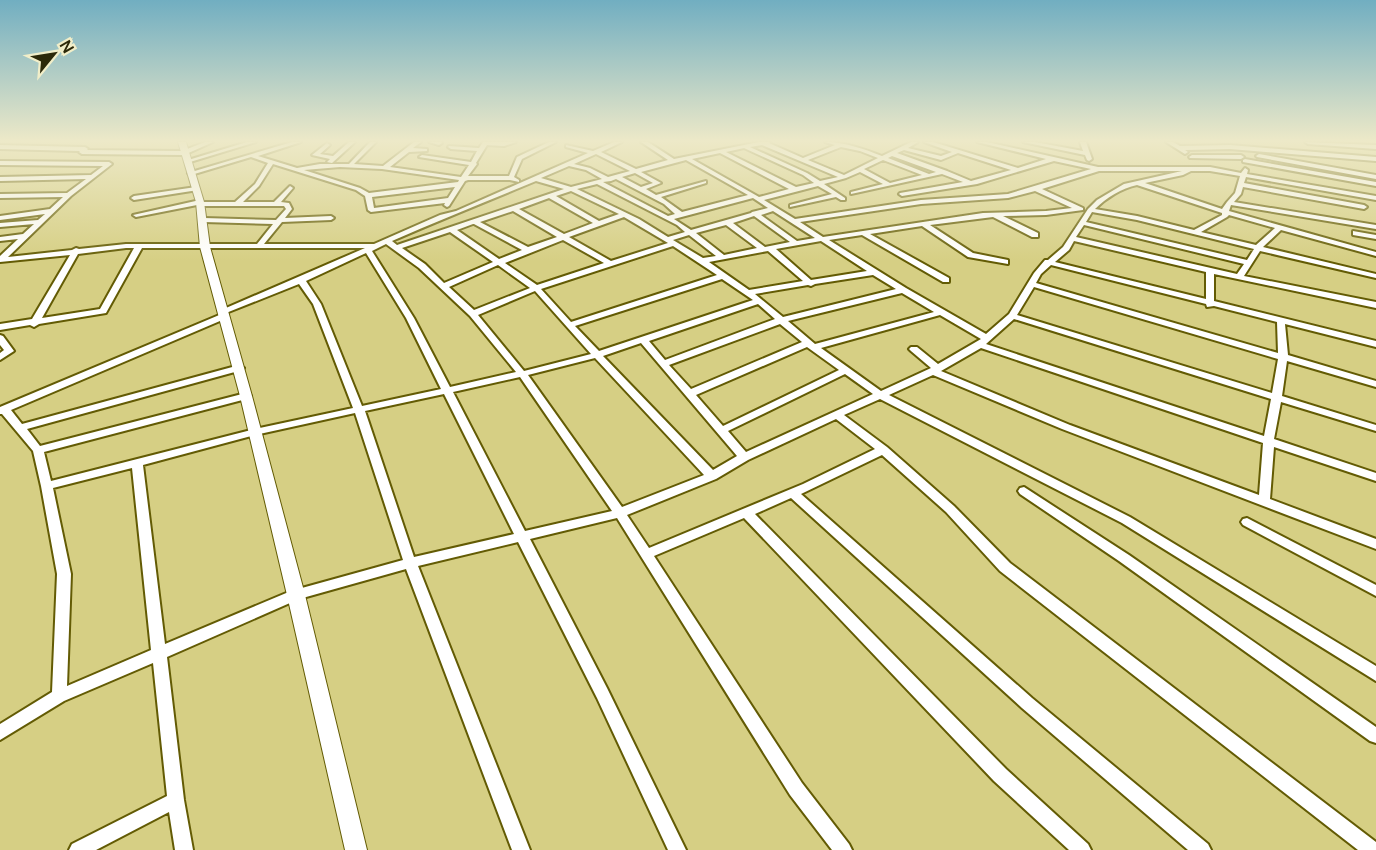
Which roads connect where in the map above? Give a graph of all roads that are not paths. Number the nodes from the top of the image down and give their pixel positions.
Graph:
1 (85, 182) edge
2 (194, 182) edge
3 (259, 182) edge
4 (334, 182) edge
5 (402, 182) edge
6 (455, 182) edge
7 (463, 182) edge
8 (520, 182) edge
9 (526, 182) edge
10 (546, 182) edge
11 (598, 182) joint
12 (627, 182) edge
13 (656, 182) edge
14 (704, 182) dead end
15 (727, 182) edge
16 (780, 182) edge
17 (816, 182) edge
18 (829, 182) edge
19 (884, 182) edge
20 (904, 182) edge
21 (967, 182) edge
22 (975, 182) edge
23 (1058, 182) edge
24 (1144, 182) edge
25 (1288, 182) edge
26 (523, 183) junction
27 (970, 183) junction
28 (1136, 183) junction
29 (821, 184) junction
30 (1240, 184) joint
31 (890, 185) junction
32 (290, 188) dead end
33 (196, 189) junction
34 (571, 189) junction
35 (640, 189) junction
36 (1036, 189) junction
37 (796, 190) junction
38 (397, 192) junction
39 (853, 193) dead end
40 (902, 194) dead end
41 (69, 195) junction
42 (368, 195) junction
43 (0, 196) edge
44 (550, 196) junction
45 (656, 197) junction
46 (134, 198) dead end
47 (756, 198) junction
48 (1376, 198) edge
49 (450, 200) junction
50 (200, 203) junction
51 (238, 203) junction
52 (277, 203) junction
53 (666, 203) junction
54 (1229, 203) junction
55 (792, 206) dead end
56 (1364, 207) dead end
57 (650, 208) junction
58 (514, 209) junction
59 (773, 209) junction
60 (52, 211) junction
61 (1086, 211) junction
62 (1227, 212) junction
63 (754, 213) junction
64 (625, 214) junction
65 (993, 214) junction
66 (136, 215) dead end
67 (681, 215) junction
68 (442, 216) junction
69 (0, 218) edge
70 (330, 218) dead end
71 (668, 218) junction
72 (204, 220) junction
73 (279, 221) junction
74 (794, 221) junction
75 (38, 222) junction
76 (727, 222) junction
77 (476, 223) junction
78 (1083, 223) junction
79 (599, 224) junction
80 (678, 224) junction
81 (0, 225) edge
82 (925, 225) junction
83 (1280, 227) junction
84 (1376, 227) edge
85 (452, 230) junction
86 (691, 233) junction
87 (863, 233) junction
88 (1192, 233) junction
89 (1356, 233) dead end
90 (1035, 235) dead end
91 (24, 236) junction
92 (564, 236) junction
93 (1376, 237) edge
94 (0, 239) edge
95 (824, 239) junction
96 (1074, 239) junction
97 (387, 241) junction
98 (671, 241) junction
99 (796, 243) junction
100 (139, 246) junction
101 (205, 247) junction
102 (258, 247) junction
103 (399, 247) junction
104 (372, 248) junction
105 (766, 248) junction
106 (1258, 248) junction
107 (76, 250) junction
108 (528, 250) junction
109 (1376, 254) edge
110 (721, 256) junction
111 (1, 260) edge
112 (702, 261) junction
113 (500, 262) junction
114 (1005, 262) dead end
115 (1048, 262) junction
116 (1247, 262) junction
117 (609, 263) junction
118 (874, 272) junction
119 (1210, 272) junction
120 (723, 276) junction
121 (1376, 276) edge
122 (1239, 277) junction
123 (301, 280) junction
124 (946, 280) dead end
125 (811, 284) junction
126 (1032, 284) junction
127 (443, 286) junction
128 (536, 288) junction
129 (903, 290) junction
130 (748, 294) junction
131 (759, 301) junction
132 (1376, 304) edge
133 (1210, 305) junction
134 (942, 312) junction
135 (224, 313) junction
136 (473, 314) junction
137 (1012, 316) junction
138 (783, 320) junction
139 (1281, 322) junction
140 (34, 324) junction
141 (570, 325) junction
142 (0, 327) edge
143 (0, 338) edge
144 (643, 340) junction
145 (983, 342) junction
146 (1376, 344) edge
147 (811, 345) junction
148 (914, 349) dead end
149 (597, 355) junction
150 (0, 357) edge
151 (1283, 358) junction
152 (665, 363) junction
153 (238, 368) junction
154 (935, 369) junction
155 (847, 370) junction
156 (522, 374) junction
157 (1376, 384) edge
158 (445, 390) junction
159 (691, 393) junction
160 (879, 394) junction
161 (246, 396) junction
162 (1277, 396) junction
163 (2, 410) edge
164 (359, 410) junction
165 (836, 414) junction
166 (19, 428) junction
167 (1376, 428) edge
168 (722, 430) junction
169 (255, 432) junction
170 (1269, 440) junction
171 (38, 450) junction
172 (883, 450) junction
173 (744, 457) junction
174 (138, 463) junction
175 (712, 476) junction
176 (1376, 477) edge
177 (47, 486) junction
178 (1024, 491) dead end
179 (792, 494) junction
180 (1264, 501) junction
181 (746, 512) junction
182 (620, 513) junction
183 (1247, 522) dead end
184 (520, 536) junction
185 (1376, 544) edge
186 (646, 554) junction
187 (410, 563) junction
188 (1376, 591) edge
189 (296, 595) junction
190 (161, 653) junction
191 (1376, 674) edge
192 (59, 696) junction
193 (0, 733) edge
194 (1376, 736) edge
195 (176, 800) junction
196 (78, 850) edge
197 (184, 850) edge
198 (356, 850) edge
199 (521, 850) edge
200 (677, 850) edge
201 (843, 850) edge
202 (1082, 850) edge
203 (1202, 850) edge
204 (1372, 850) edge

1 - 41 street
2 - 33 street
3 - 51 street
4 - 42 street
5 - 38 street
6 - 38 street
7 - 49 street
8 - 26 street
9 - 26 street
10 - 34 street
11 - 34 street
11 - 57 street
12 - 35 street
13 - 35 street
14 - 45 street
15 - 47 street
16 - 37 street
17 - 29 street
18 - 29 street
19 - 31 street
20 - 31 street
21 - 27 street
22 - 27 street
23 - 36 street
24 - 28 street
25 - 48 street
26 - 68 street
27 - 40 street
28 - 61 street
28 - 62 street
29 - 37 street
29 - 55 street
30 - 54 street
30 - 56 street
31 - 39 street
32 - 52 street
33 - 46 street
33 - 50 street
34 - 44 street
34 - 64 street
35 - 45 street
36 - 61 street
36 - 74 street
37 - 47 street
38 - 42 street
41 - 43 street
41 - 60 street
42 - 49 street
44 - 58 street
44 - 79 street
45 - 53 street
47 - 59 street
47 - 67 street
49 - 68 street
50 - 51 street
50 - 66 street
50 - 72 street
51 - 52 street
52 - 73 street
53 - 57 street
53 - 67 street
54 - 62 street
54 - 84 street
57 - 71 street
58 - 77 street
58 - 92 street
59 - 63 street
59 - 74 street
60 - 69 street
60 - 75 street
61 - 65 street
61 - 78 street
61 - 88 street
62 - 83 street
62 - 88 street
63 - 76 street
63 - 99 street
64 - 79 street
64 - 98 street
65 - 82 street
65 - 90 street
67 - 71 street
67 - 80 street
68 - 97 street
70 - 73 street
71 - 80 street
72 - 73 street
72 - 101 street
73 - 102 street
74 - 95 street
75 - 81 street
75 - 91 street
76 - 86 street
76 - 105 street
77 - 85 street
77 - 108 street
78 - 96 street
78 - 116 street
79 - 92 street
80 - 86 street
82 - 87 street
82 - 114 street
83 - 106 street
83 - 109 street
85 - 103 street
85 - 113 street
86 - 98 street
86 - 110 street
87 - 95 street
87 - 124 street
88 - 106 street
89 - 93 street
91 - 94 street
91 - 111 street
92 - 108 street
92 - 117 street
95 - 99 street
95 - 118 street
96 - 115 street
96 - 119 street
97 - 103 street
97 - 104 street
98 - 112 street
98 - 117 street
99 - 105 street
100 - 101 street
100 - 107 street
100 - 140 street
101 - 102 street
101 - 135 street
102 - 104 street
103 - 127 street
104 - 123 street
104 - 158 street
105 - 110 street
105 - 125 street
106 - 116 street
106 - 121 street
107 - 111 street
107 - 140 street
108 - 113 street
110 - 112 street
112 - 120 street
113 - 127 street
113 - 128 street
115 - 126 street
115 - 133 street
116 - 122 street
117 - 128 street
118 - 125 street
118 - 129 street
119 - 122 street
119 - 133 street
120 - 130 street
120 - 141 street
122 - 132 street
123 - 135 street
123 - 164 street
125 - 130 street
126 - 137 street
126 - 151 street
127 - 136 street
128 - 136 street
128 - 141 street
129 - 134 street
129 - 138 street
130 - 131 street
131 - 138 street
131 - 144 street
133 - 139 street
134 - 145 street
134 - 147 street
135 - 153 street
135 - 163 street
136 - 156 street
137 - 145 street
137 - 162 street
138 - 147 street
138 - 152 street
139 - 146 street
139 - 151 street
140 - 142 street
141 - 149 street
143 - 150 street
144 - 149 street
144 - 152 street
145 - 154 street
145 - 170 street
147 - 155 street
147 - 159 street
148 - 154 street
149 - 156 street
149 - 175 street
151 - 157 street
151 - 162 street
152 - 159 street
153 - 161 street
153 - 166 street
154 - 160 street
154 - 180 street
155 - 160 street
155 - 168 street
156 - 158 street
156 - 182 street
158 - 164 street
158 - 184 street
159 - 168 street
160 - 165 street
160 - 191 street
161 - 169 street
161 - 171 street
162 - 167 street
162 - 170 street
163 - 166 street
164 - 169 street
164 - 187 street
165 - 172 street
165 - 173 street
166 - 171 street
168 - 173 street
169 - 174 street
169 - 189 street
170 - 176 street
170 - 180 street
171 - 177 street
172 - 179 street
172 - 204 street
173 - 175 street
174 - 177 street
174 - 190 street
175 - 182 street
177 - 192 street
178 - 194 street
179 - 181 street
179 - 203 street
180 - 185 street
181 - 186 street
181 - 202 street
182 - 184 street
182 - 186 street
183 - 188 street
184 - 187 street
184 - 200 street
186 - 201 street
187 - 189 street
187 - 199 street
189 - 190 street
189 - 198 street
190 - 192 street
190 - 195 street
192 - 193 street
195 - 196 street
195 - 197 street

